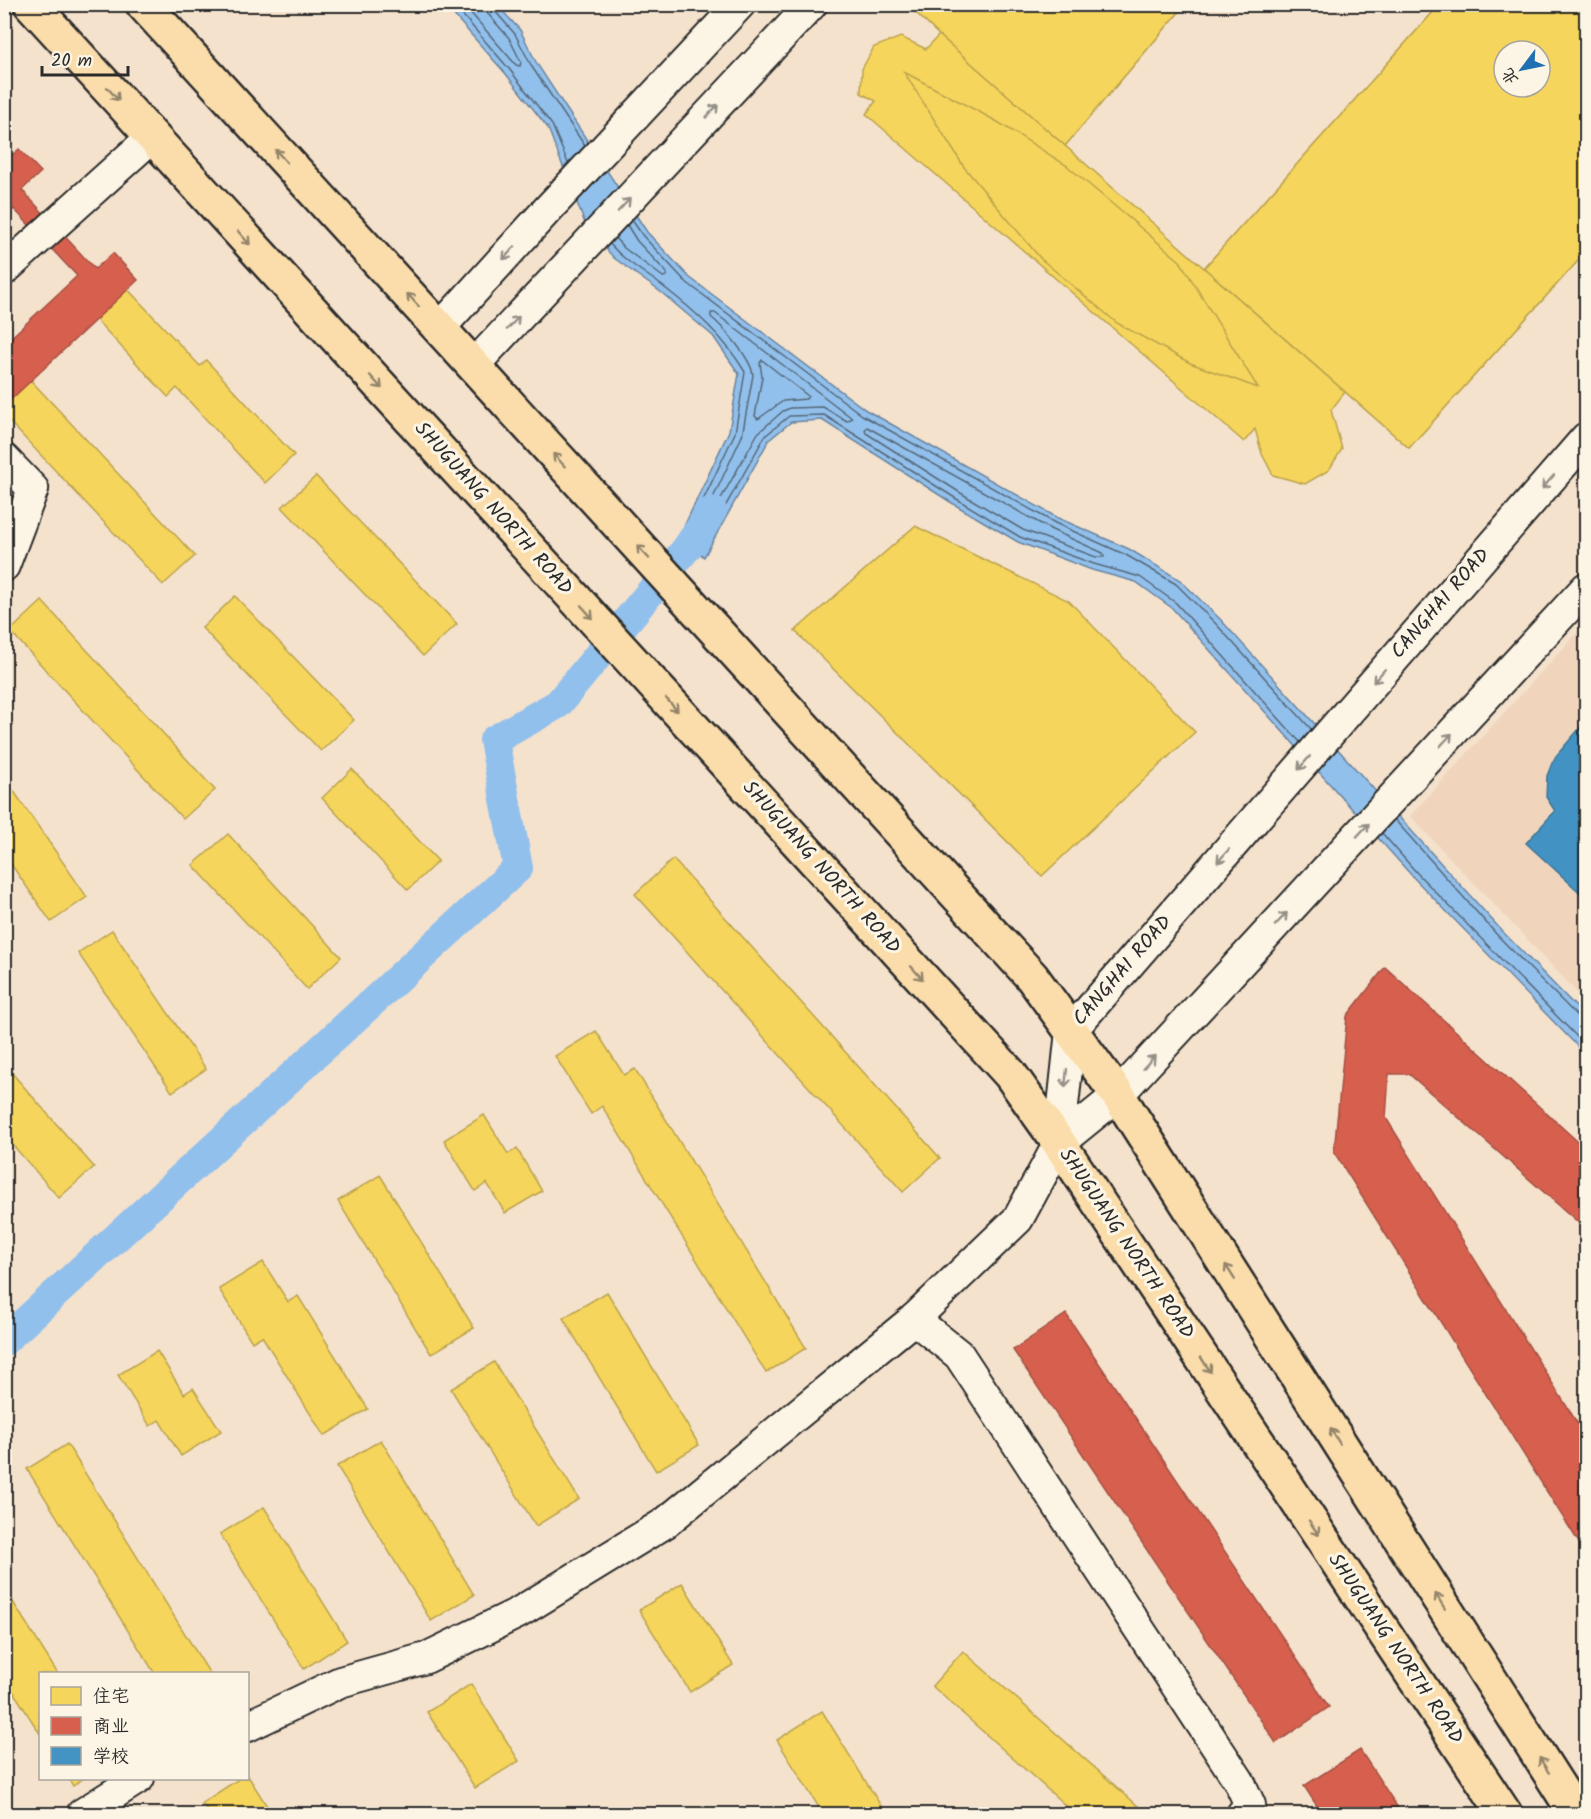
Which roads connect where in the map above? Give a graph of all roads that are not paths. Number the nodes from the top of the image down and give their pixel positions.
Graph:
1 (31, 4) edge
2 (143, 4) edge
3 (740, 4) edge
4 (812, 4) edge
5 (152, 137) junction
6 (4, 270) edge
7 (440, 329) junction
8 (473, 366) junction
9 (1587, 438) edge
10 (4, 459) edge
11 (4, 566) edge
12 (1587, 588) edge
13 (1071, 1031) junction
14 (1118, 1095) junction
15 (1059, 1143) junction
16 (914, 1319) junction
17 (249, 1726) edge
18 (137, 1780) edge
19 (82, 1815) edge
20 (1242, 1815) edge
21 (1505, 1815) edge
22 (1576, 1815) edge

1 -> 5 main road, SHUGUANG NORTH ROAD
7 -> 2 main road
3 -> 7 street
8 -> 4 street
5 - 6 street
5 -> 15 main road, SHUGUANG NORTH ROAD
7 - 8 main road
13 -> 8 main road
9 -> 13 street, CANGHAI ROAD
10 - 11 street
14 -> 12 street
13 - 14 main road
13 -> 15 street, CANGHAI ROAD
14 - 15 street
22 -> 14 main road
15 - 16 street
15 -> 21 main road, SHUGUANG NORTH ROAD
16 - 17 street
16 - 20 street
18 - 19 street

